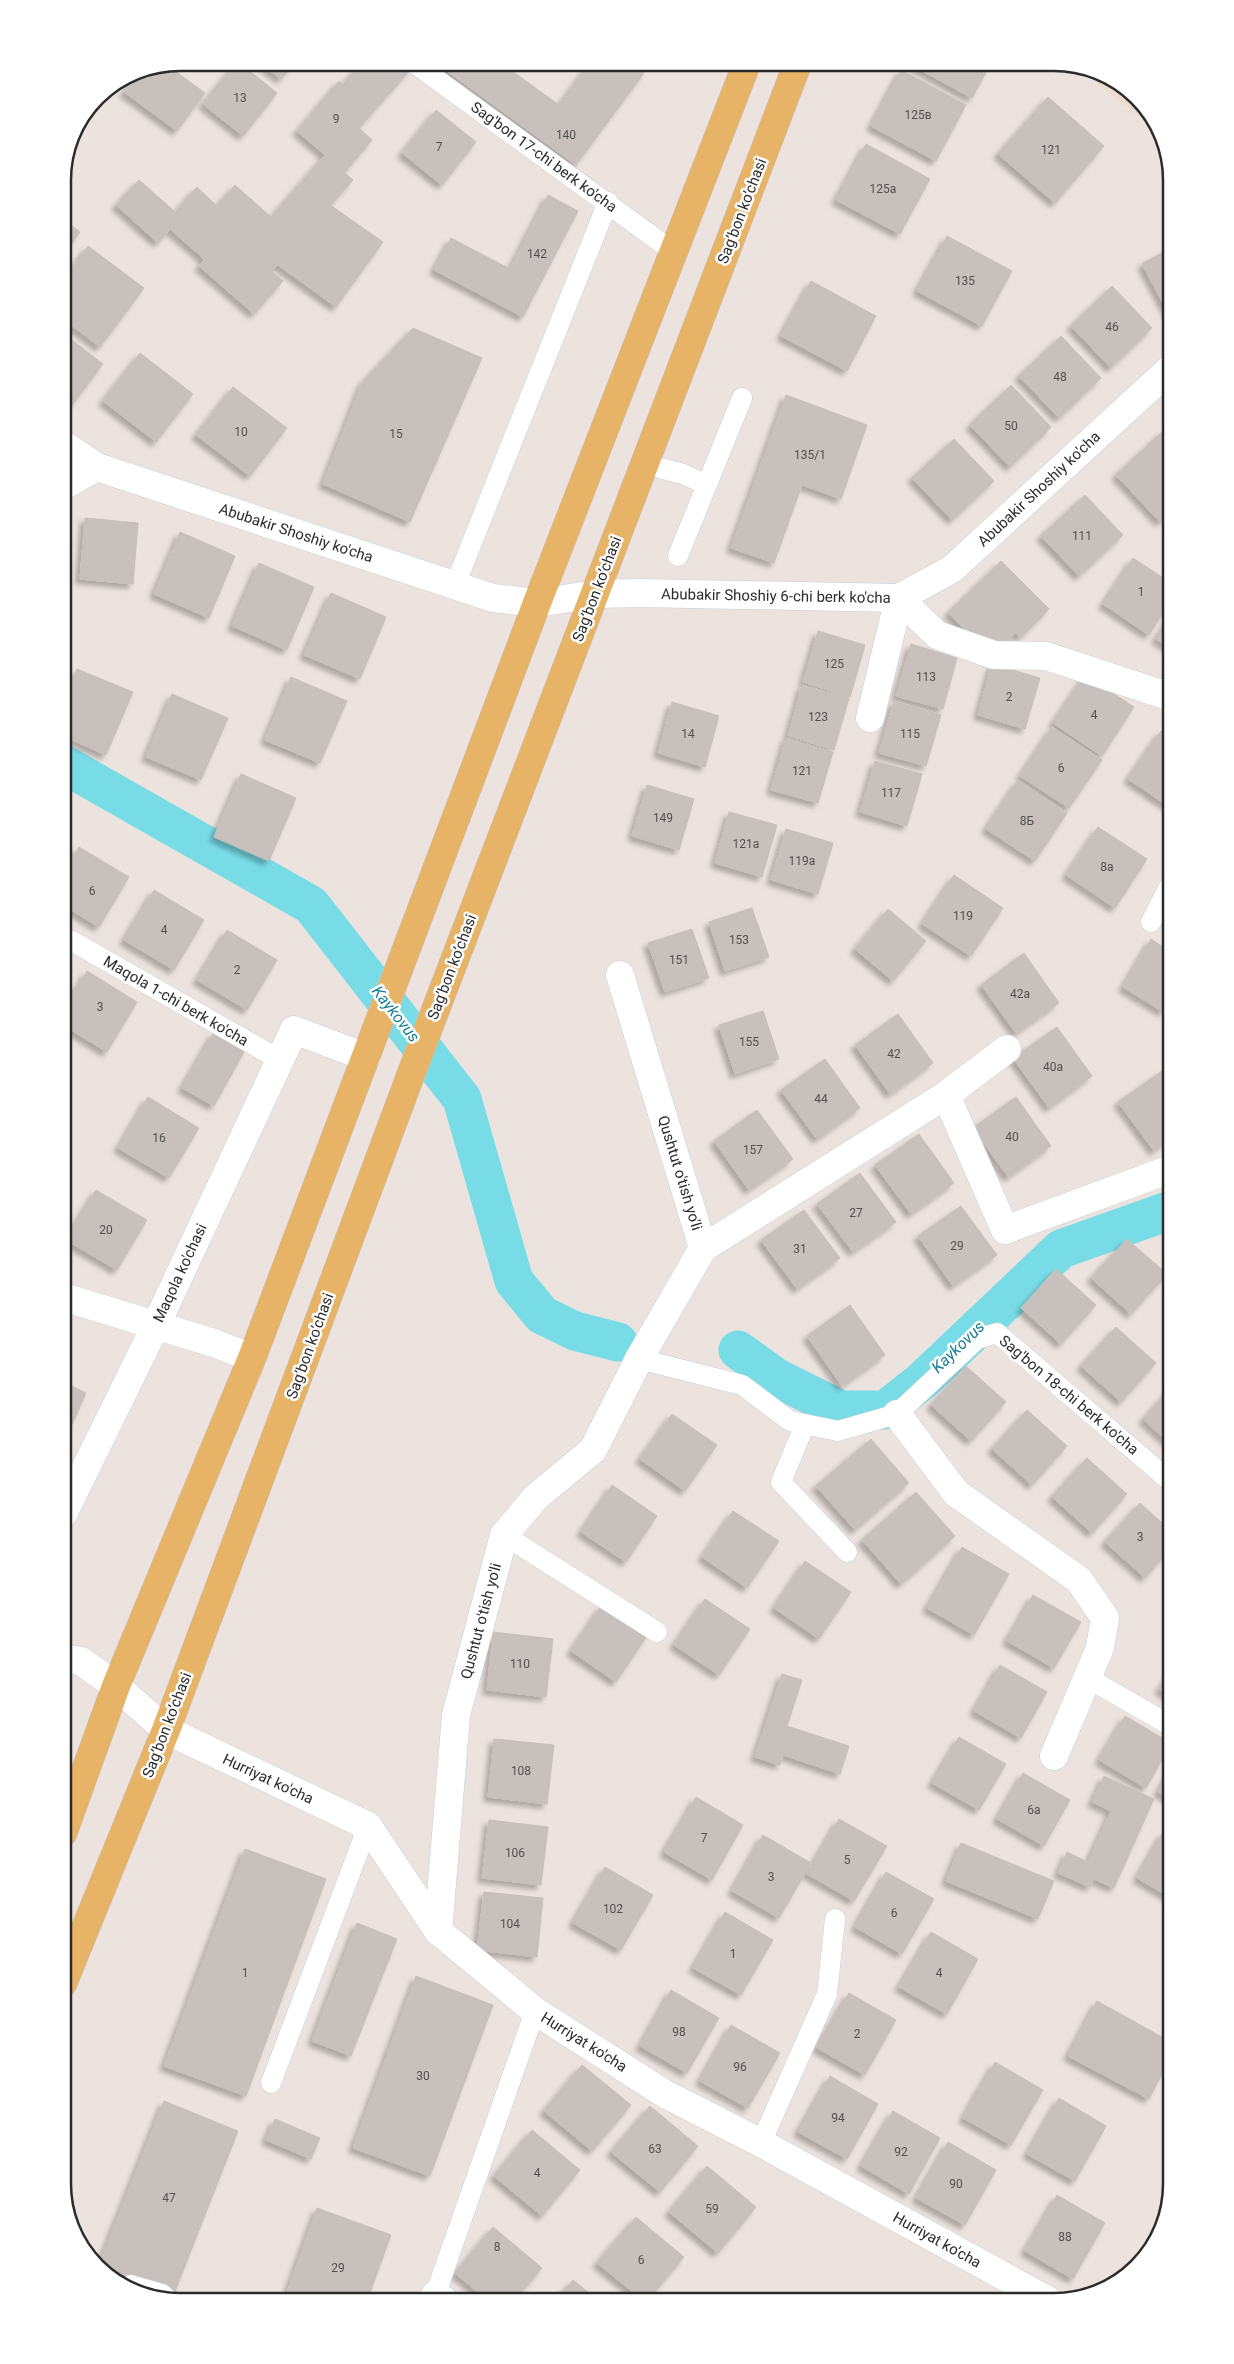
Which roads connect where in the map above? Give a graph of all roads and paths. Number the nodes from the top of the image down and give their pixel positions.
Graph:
1 (425, 71) edge
2 (744, 71) edge
3 (795, 71) edge
4 (608, 202) junction
5 (674, 252) junction
6 (1163, 376) edge
7 (742, 398) dead end
8 (71, 449) edge
9 (645, 464) junction
10 (97, 467) junction
11 (71, 482) edge
12 (707, 485) junction
13 (678, 556) dead end
14 (455, 586) junction
15 (596, 594) junction
16 (899, 598) junction
17 (537, 603) junction
18 (1163, 694) edge
19 (870, 718) dead end
20 (1163, 900) edge
21 (1151, 922) dead end
22 (72, 941) dead end
23 (620, 975) dead end
24 (1007, 1048) dead end
25 (366, 1057) junction
26 (280, 1060) junction
27 (946, 1095) junction
28 (1163, 1172) edge
29 (702, 1248) junction
30 (71, 1299) edge
31 (156, 1325) junction
32 (252, 1358) junction
33 (639, 1360) junction
34 (897, 1414) junction
35 (805, 1424) junction
36 (1163, 1474) edge
37 (71, 1498) edge
38 (504, 1535) junction
39 (847, 1552) dead end
40 (657, 1632) dead end
41 (71, 1660) edge
42 (1088, 1678) junction
43 (116, 1686) junction
44 (1163, 1721) edge
45 (166, 1730) junction
46 (1054, 1756) dead end
47 (71, 1808) edge
48 (368, 1826) junction
49 (835, 1919) dead end
50 (438, 1931) junction
51 (71, 1961) edge
52 (535, 2011) junction
53 (271, 2083) dead end
54 (761, 2143) junction
55 (440, 2293) edge
56 (1033, 2293) edge

1 - 4 lane, Sag'bon 17-chi berk ko'cha
2 - 5 main road
3 - 9 main road, Sag’bon ko’chasi
4 - 5 lane, Sag'bon 17-chi berk ko'cha
4 - 14 lane
5 - 17 main road
6 - 16 street, Abubakir Shoshiy ko'cha
7 - 12 lane
8 - 10 street, Abubakir Shoshiy ko'cha
9 - 12 lane
9 - 15 main road, Sag’bon ko’chasi
10 - 11 street
10 - 14 street, Abubakir Shoshiy ko'cha
12 - 13 lane
14 - 17 street, Abubakir Shoshiy ko'cha
15 - 16 street, Abubakir Shoshiy 6-chi berk ko'cha
15 - 17 street, Abubakir Shoshiy 6-chi berk ko'cha
15 - 45 main road, Sag’bon ko’chasi
16 - 18 street, Abubakir Shoshiy 6-chi berk ko'cha
16 - 19 street
17 - 25 main road
20 - 21 lane
22 - 26 lane, Maqola 1-chi berk ko'cha
23 - 29 street, Qushtut o'tish yo'li
24 - 27 street
25 - 26 street, Maqola ko'chasi
25 - 32 main road
26 - 31 street, Maqola ko'chasi
27 - 28 street
27 - 29 street
29 - 33 street, Qushtut o'tish yo'li
30 - 31 street
31 - 32 street
31 - 37 street, Maqola ko'chasi
32 - 43 main road
33 - 35 lane
33 - 38 street, Qushtut o'tish yo'li
34 - 35 lane
34 - 36 lane, Sag'bon 18-chi berk ko'cha
34 - 42 street
35 - 39 lane
38 - 40 lane
38 - 50 street, Qushtut o'tish yo'li
41 - 43 street
42 - 44 lane
42 - 46 street
43 - 45 street
43 - 47 main road
45 - 48 street, Hurriyat ko'cha
45 - 51 main road, Sag’bon ko’chasi
48 - 50 street, Hurriyat ko'cha
48 - 53 lane
49 - 54 lane
50 - 52 street, Hurriyat ko'cha
52 - 54 street, Hurriyat ko'cha
52 - 55 lane
54 - 56 street, Hurriyat ko'cha

